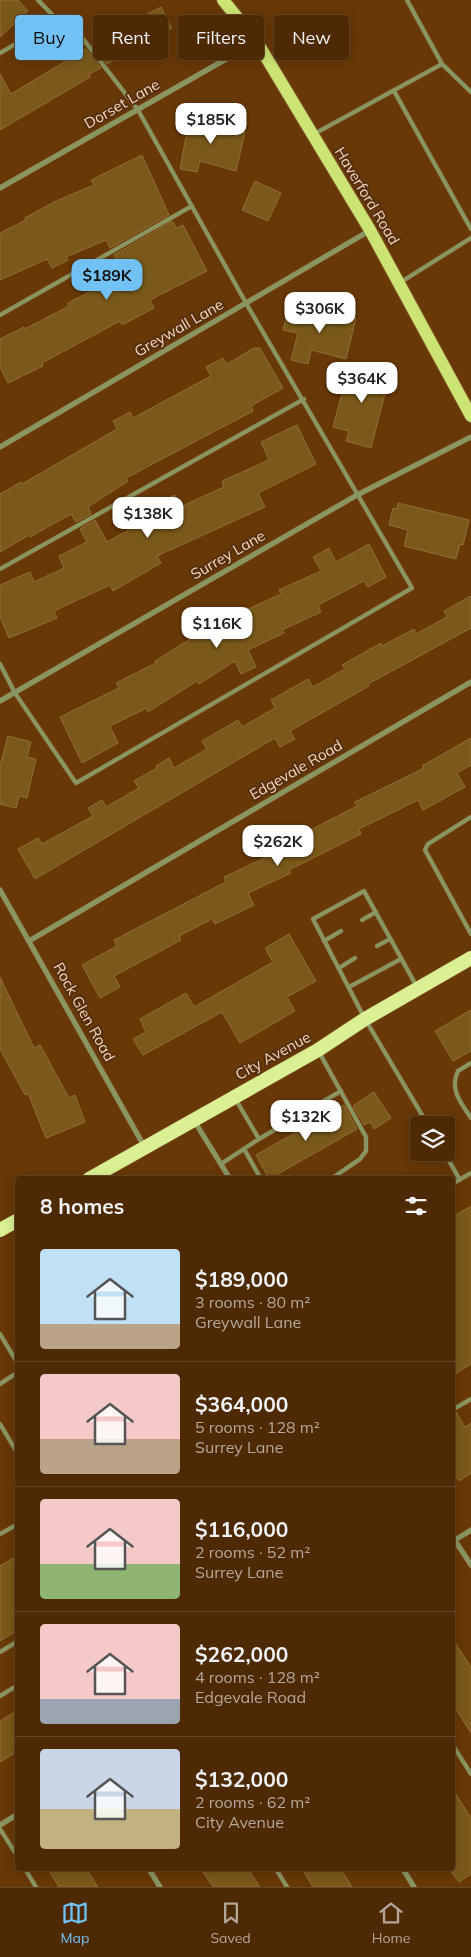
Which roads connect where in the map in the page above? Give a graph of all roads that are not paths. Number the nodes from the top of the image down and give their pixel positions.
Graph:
1 (38, 0) edge
2 (223, 0) edge
3 (407, 0) edge
4 (52, 15) edge
5 (235, 15) edge
6 (83, 39) edge
7 (15, 44) edge
8 (0, 53) edge
9 (264, 54) edge
10 (226, 60) edge
11 (442, 64) junction
12 (394, 91) junction
13 (471, 92) edge
14 (138, 110) junction
15 (312, 136) junction
16 (0, 188) edge
17 (192, 206) junction
18 (471, 229) edge
19 (370, 230) junction
20 (471, 238) edge
21 (399, 284) junction
22 (246, 303) junction
23 (0, 315) edge
24 (304, 399) junction
25 (471, 416) edge
26 (471, 437) edge
27 (0, 447) edge
28 (357, 495) junction
29 (0, 569) edge
30 (0, 664) edge
31 (471, 683) edge
32 (15, 693) junction
33 (0, 701) edge
34 (471, 818) edge
35 (0, 890) edge
36 (376, 912) junction
37 (362, 920) dead end
38 (341, 931) dead end
39 (471, 934) edge
40 (390, 939) junction
41 (29, 941) junction
42 (324, 941) junction
43 (377, 946) dead end
44 (355, 958) dead end
45 (471, 958) edge
46 (401, 959) junction
47 (339, 968) junction
48 (349, 988) junction
49 (418, 989) junction
50 (365, 1019) junction
51 (318, 1050) junction
52 (471, 1063) edge
53 (341, 1091) junction
54 (233, 1096) junction
55 (423, 1116) edge
56 (471, 1118) edge
57 (193, 1119) junction
58 (259, 1139) junction
59 (145, 1147) junction
60 (244, 1149) junction
61 (449, 1161) edge
62 (221, 1164) junction
63 (471, 1173) edge
64 (94, 1176) edge
65 (228, 1176) edge
66 (259, 1176) edge
67 (335, 1176) edge
68 (460, 1180) junction
69 (455, 1182) edge
70 (15, 1222) edge
71 (0, 1230) edge
72 (0, 1334) edge
73 (15, 1359) edge
74 (15, 1374) edge
75 (0, 1384) edge
76 (471, 1399) edge
77 (455, 1408) edge
78 (0, 1424) edge
79 (15, 1449) edge
80 (15, 1526) edge
81 (471, 1530) edge
82 (0, 1534) edge
83 (455, 1538) edge
84 (455, 1542) edge
85 (471, 1565) edge
86 (15, 1643) edge
87 (0, 1652) edge
88 (15, 1687) edge
89 (0, 1696) edge
90 (455, 1749) edge
91 (471, 1774) edge
92 (15, 1816) edge
93 (0, 1827) edge
94 (15, 1852) edge
95 (26, 1871) edge
96 (149, 1871) edge
97 (277, 1871) edge
98 (404, 1871) edge
99 (36, 1887) edge
100 (160, 1887) edge
101 (287, 1887) edge
102 (414, 1887) edge

1 - 4 lane
2 - 5 main road, Haverford Road
3 - 11 lane
6 - 14 lane
7 - 8 lane
9 - 15 main road, Haverford Road
10 - 14 street, Dorset Lane
11 - 12 lane
11 - 13 lane
12 - 15 lane
12 - 18 lane
14 - 16 street, Dorset Lane
14 - 17 lane
15 - 19 main road, Haverford Road
17 - 22 lane
17 - 23 lane
19 - 21 main road, Haverford Road
19 - 22 street, Greywall Lane
20 - 21 lane
21 - 25 main road, Haverford Road
22 - 24 lane
22 - 27 street, Greywall Lane
24 - 28 lane
24 - 29 lane
26 - 28 street, Surrey Lane
28 - 32 street, Surrey Lane
28 - 32 lane
30 - 32 lane
31 - 41 street, Edgevale Road
32 - 33 street, Surrey Lane
34 - 39 lane
35 - 41 street, Rock Glen Road
36 - 37 lane
36 - 40 lane
36 - 42 lane
38 - 42 lane
40 - 43 lane
40 - 46 lane
41 - 59 street, Rock Glen Road
42 - 47 lane
44 - 47 lane
45 - 49 highway, City Avenue
46 - 48 lane
46 - 49 lane
47 - 48 lane
48 - 50 lane
49 - 50 highway, City Avenue
50 - 51 highway, City Avenue
50 - 55 lane
51 - 53 lane
51 - 54 highway, City Avenue
52 - 56 lane
53 - 58 lane
53 - 67 lane
54 - 57 highway, City Avenue
54 - 58 lane
57 - 59 highway, City Avenue
57 - 62 street
58 - 60 lane
59 - 64 highway, City Avenue
60 - 62 lane
60 - 66 lane
61 - 68 lane
62 - 65 street
63 - 68 lane
68 - 69 lane
70 - 71 highway
72 - 73 lane
74 - 75 lane
76 - 77 lane
78 - 79 lane
80 - 82 lane
81 - 83 street
84 - 85 street
86 - 87 lane
88 - 89 lane
90 - 91 lane
92 - 93 street
93 - 94 lane
95 - 99 lane
96 - 100 street
97 - 101 lane
98 - 102 street

